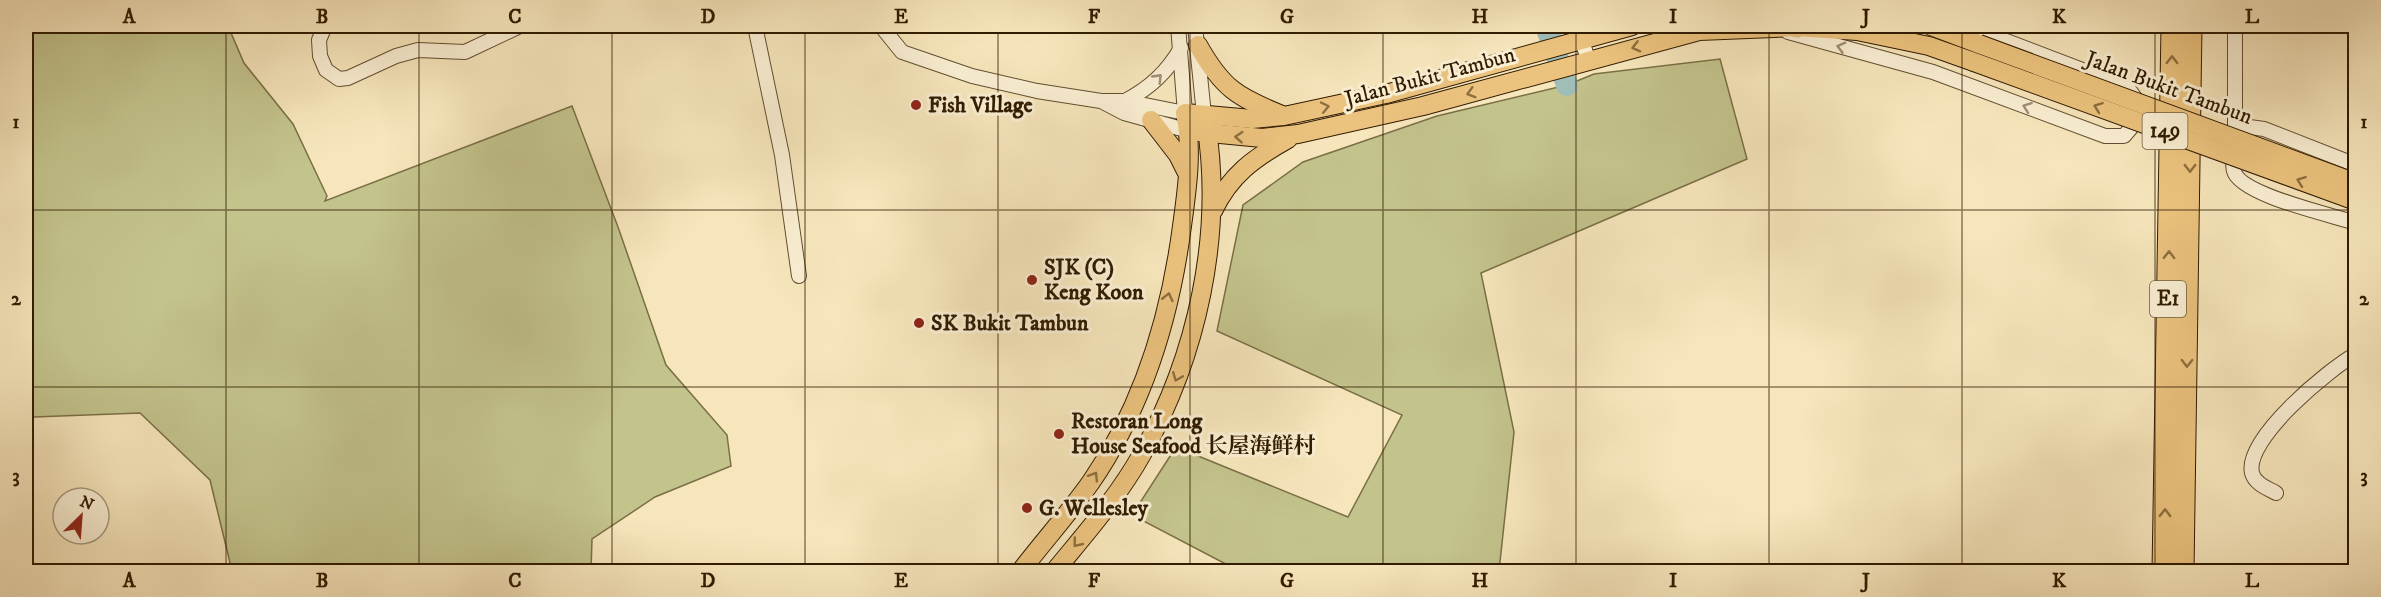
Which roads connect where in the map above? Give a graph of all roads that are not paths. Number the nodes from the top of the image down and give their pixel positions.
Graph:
1 (325, 26) edge
2 (517, 26) edge
3 (755, 26) edge
4 (881, 26) edge
5 (1178, 26) edge
6 (1196, 26) edge
7 (1632, 26) edge
8 (1796, 26) edge
9 (1931, 26) edge
10 (1967, 26) edge
11 (2172, 26) edge
12 (2191, 26) edge
13 (2235, 26) edge
14 (1773, 28) junction
15 (1576, 36) edge
16 (1190, 46) junction
17 (1582, 61) junction
18 (1101, 100) junction
19 (1125, 101) junction
20 (1204, 115) junction
21 (1284, 116) junction
22 (1151, 120) junction
23 (1187, 122) junction
24 (2235, 125) junction
25 (1207, 134) junction
26 (1298, 134) junction
27 (2355, 165) edge
28 (1187, 172) junction
29 (2355, 183) edge
30 (2355, 201) edge
31 (1209, 219) junction
32 (2355, 223) edge
33 (799, 276) dead end
34 (2355, 354) edge
35 (2276, 493) dead end
36 (1020, 572) edge
37 (1054, 572) edge
38 (2163, 572) edge
39 (2183, 572) edge

1 - 2 street
3 - 33 street
4 - 18 street, Jalan Bukit Tambun
5 - 16 street
6 - 16 street
7 - 15 main road, Jalan Bukit Tambun
8 - 14 main road, Jalan Bukit Tambun
30 -> 8 main road, Jalan Bukit Tambun / 149, bridge
9 - 29 main road, Jalan Bukit Tambun / 149, bridge
10 -> 14 street
38 -> 11 highway, E1
12 -> 39 highway, E1
13 - 24 street
14 -> 17 main road, Jalan Bukit Tambun
15 - 17 street
21 -> 15 main road, Jalan Bukit Tambun
19 -> 16 street
16 - 20 street
16 - 21 main road
16 - 23 street
17 -> 26 main road, Jalan Bukit Tambun
18 - 19 street, Jalan Bukit Tambun
18 - 22 street, Jalan Bukit Tambun
19 - 23 street, Jalan Bukit Tambun
20 - 21 main road, Jalan Bukit Tambun
20 - 23 main road, Jalan Bukit Tambun
20 - 25 main road
22 - 23 street, Jalan Bukit Tambun
22 - 28 main road
23 - 25 main road, Jalan Bukit Tambun
23 - 28 main road
24 - 27 street
24 - 32 street
26 -> 25 main road, Jalan Bukit Tambun
25 - 31 main road
26 - 31 main road
36 -> 28 main road
31 -> 37 main road
34 - 35 street

